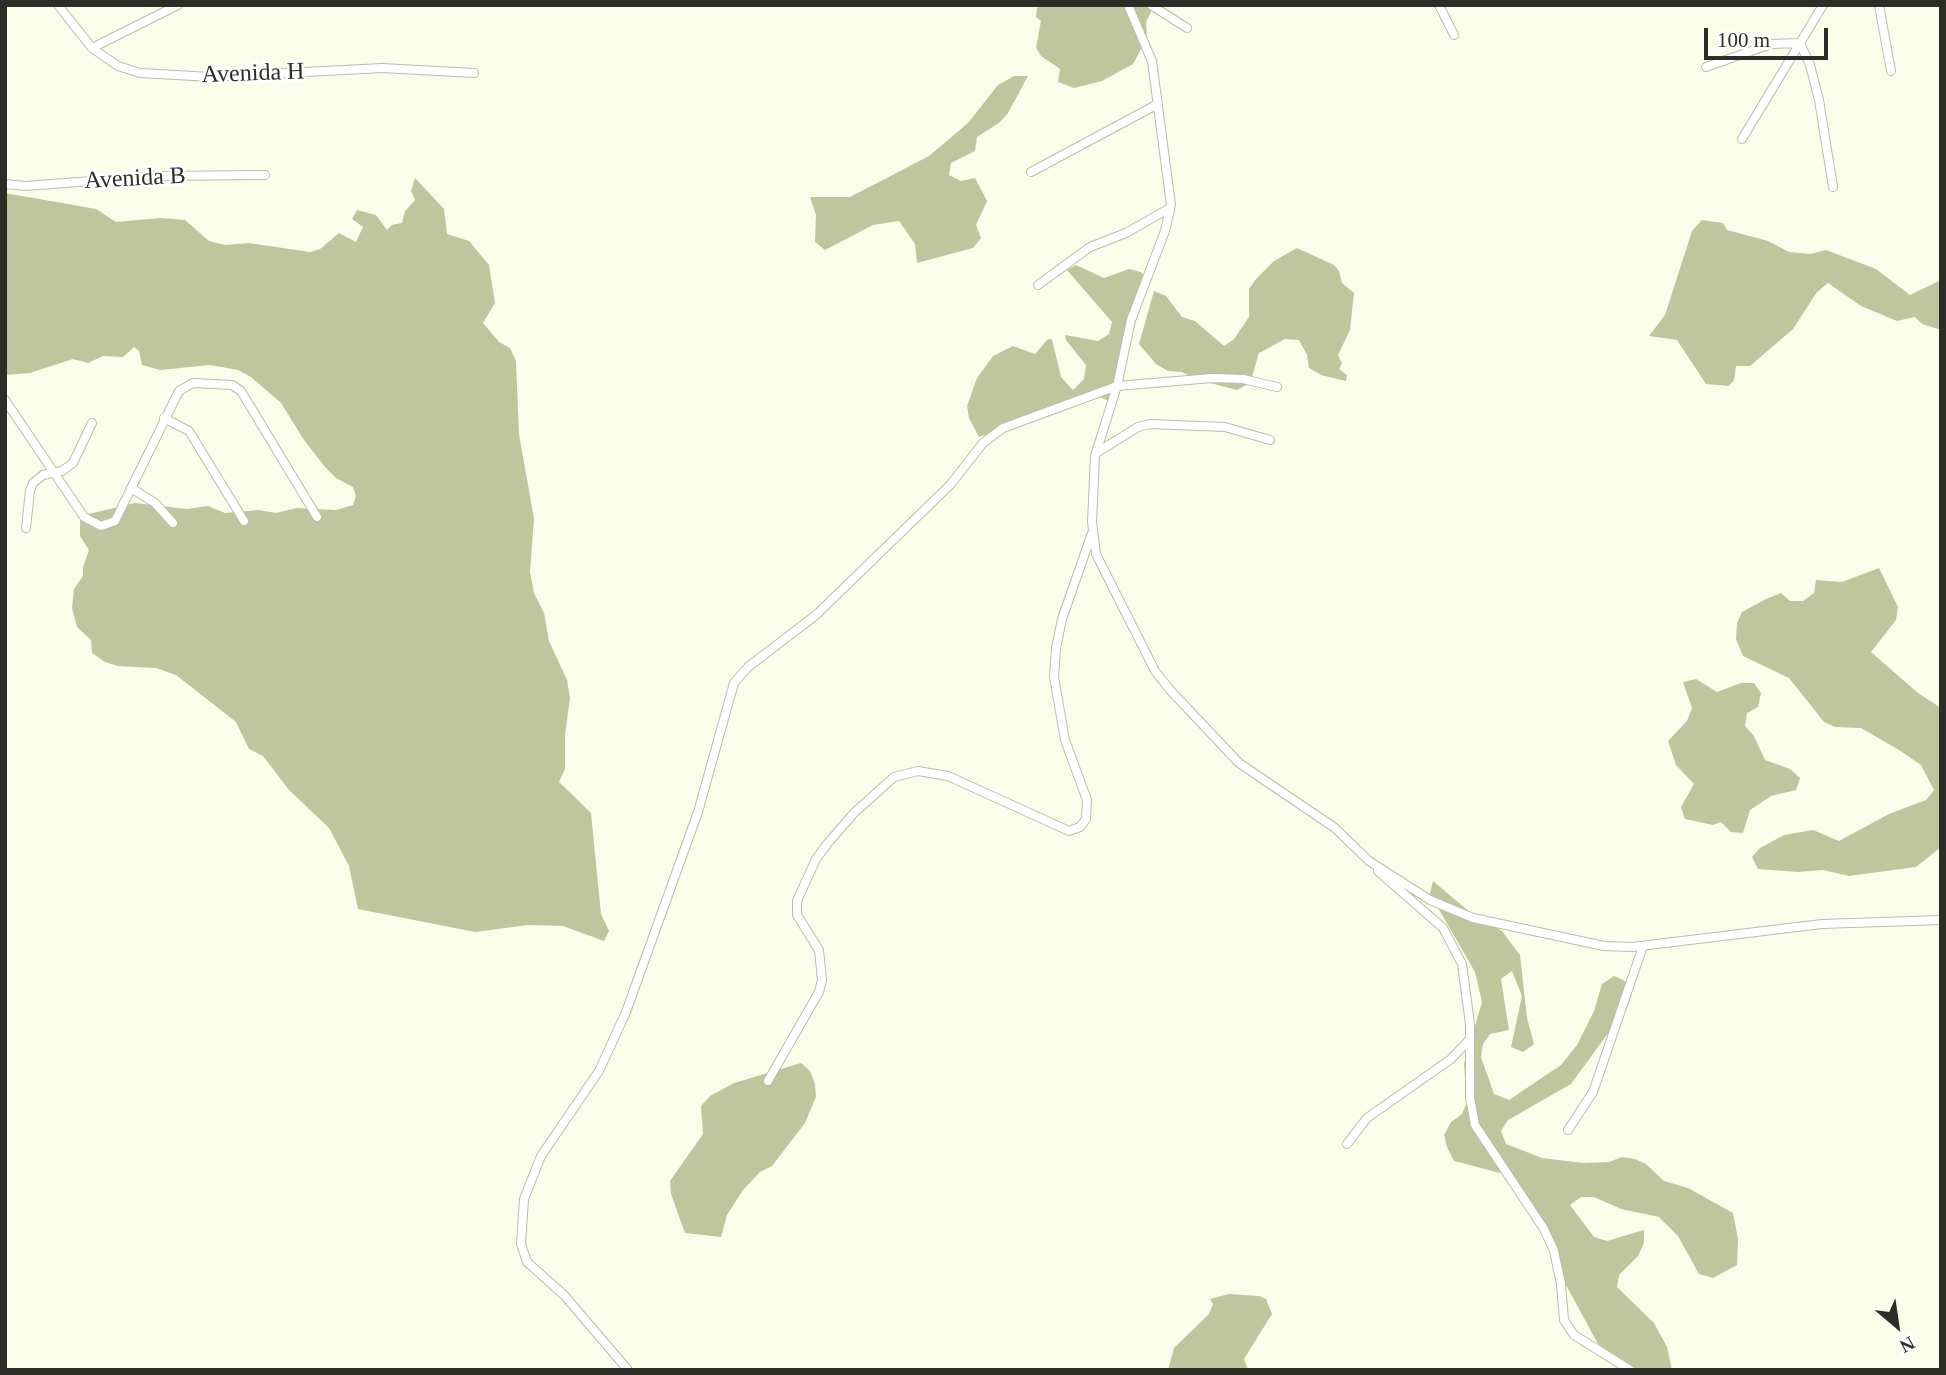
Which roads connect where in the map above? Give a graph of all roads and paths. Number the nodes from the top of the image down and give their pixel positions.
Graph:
1 (58, 5) edge
2 (178, 5) edge
3 (1128, 5) edge
4 (1151, 5) edge
5 (1439, 5) edge
6 (1823, 5) edge
7 (1879, 5) edge
8 (1187, 28) dead end
9 (1454, 35) dead end
10 (1800, 43) junction
11 (92, 48) junction
12 (1706, 67) dead end
13 (1891, 71) dead end
14 (474, 73) dead end
15 (1158, 104) junction
16 (1742, 139) dead end
17 (1031, 172) dead end
18 (265, 175) dead end
19 (5, 184) edge
20 (1833, 187) dead end
21 (1170, 208) junction
22 (1038, 285) dead end
23 (1117, 386) junction
24 (1277, 387) dead end
25 (5, 400) edge
26 (164, 418) junction
27 (92, 423) dead end
28 (1270, 440) dead end
29 (1096, 453) junction
30 (54, 472) junction
31 (131, 488) junction
32 (317, 517) dead end
33 (244, 521) dead end
34 (173, 523) dead end
35 (26, 528) dead end
36 (1093, 530) junction
37 (1369, 861) junction
38 (1941, 920) edge
39 (1643, 946) junction
40 (1470, 1039) junction
41 (768, 1081) dead end
42 (1568, 1130) dead end
43 (1347, 1144) dead end
44 (628, 1370) edge
45 (1630, 1370) edge

1 - 11 street, Avenida H
2 - 11 street
3 - 15 street
4 - 8 street
5 - 9 street
6 - 10 street
7 - 13 street
10 - 12 street
10 - 16 street
10 - 20 street
11 - 14 street, Avenida H
15 - 17 street
15 - 21 street
18 - 19 street, Avenida B
21 - 22 street
21 - 23 street
23 - 24 street
23 - 29 street
23 - 44 street
25 - 30 street
26 - 31 street
26 - 32 street
26 - 33 street
27 - 30 street
28 - 29 street
29 - 36 street
30 - 31 street
30 - 35 street
31 - 34 street
36 - 37 street
36 - 41 street
37 - 39 street
37 - 40 street
38 - 39 street
39 - 42 street
40 - 43 street
40 - 45 street

